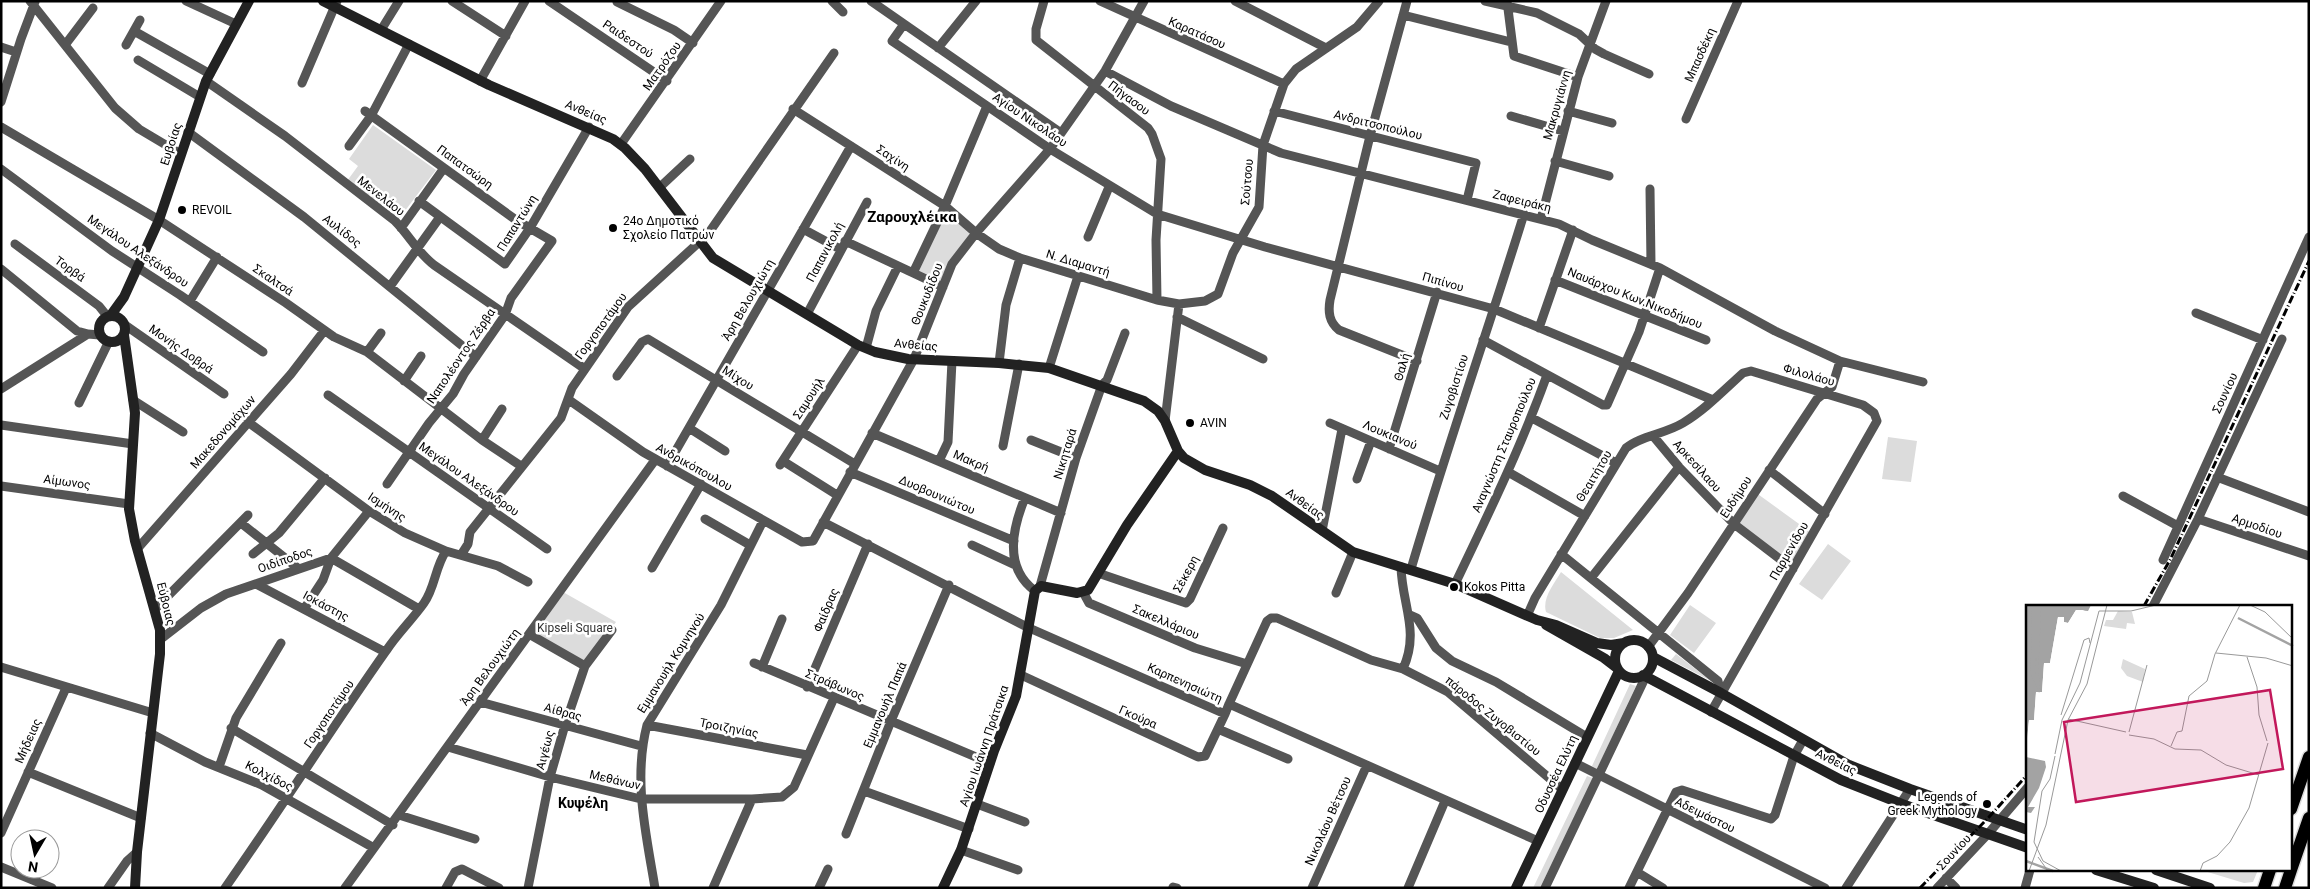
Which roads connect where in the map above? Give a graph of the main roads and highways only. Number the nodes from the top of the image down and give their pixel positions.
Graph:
1 (249, 1) edge
2 (323, 1) edge
3 (336, 4) edge
4 (124, 298) junction
5 (109, 316) junction
6 (124, 327) junction
7 (106, 339) junction
8 (126, 357) junction
9 (1178, 451) junction
10 (1544, 623) junction
11 (1624, 643) junction
12 (1653, 657) junction
13 (1618, 669) junction
14 (1645, 676) junction
15 (2309, 757) edge
16 (2292, 806) edge
17 (2309, 818) edge
18 (2026, 829) edge
19 (2026, 847) edge
20 (2292, 867) edge
21 (2102, 872) edge
22 (2162, 872) edge
23 (2269, 872) edge
24 (2290, 872) edge
25 (135, 888) edge
26 (943, 888) edge
27 (1516, 888) edge
28 (2154, 888) edge
29 (2210, 888) edge
30 (2264, 888) edge
31 (2285, 888) edge

1 - 4 main road, Ευβοίας
2 - 3 main road, Ανθείας
3 - 9 main road, Ανθείας
4 - 5 main road
4 - 6 main road, Εύβοιας
5 - 6 main road
5 - 7 main road
6 - 7 main road
6 - 8 main road, Εύβοιας
7 - 8 main road
8 - 25 main road, Εύβοιας
9 - 10 main road, Ανθείας
9 - 26 main road, Αγίου Ιωάννη Πράτσικα
10 - 11 main road, Ανθείας
10 - 13 main road, Ανθείας
11 - 12 main road
11 - 13 main road
12 - 14 main road
12 - 18 main road, Ανθείας
13 - 14 main road
13 - 27 main road, Οδυσσέα Ελύτη
14 - 19 main road, Ανθείας
15 - 16 main road
17 - 20 main road
21 - 28 main road
22 - 29 main road
23 - 30 main road
24 - 31 main road

